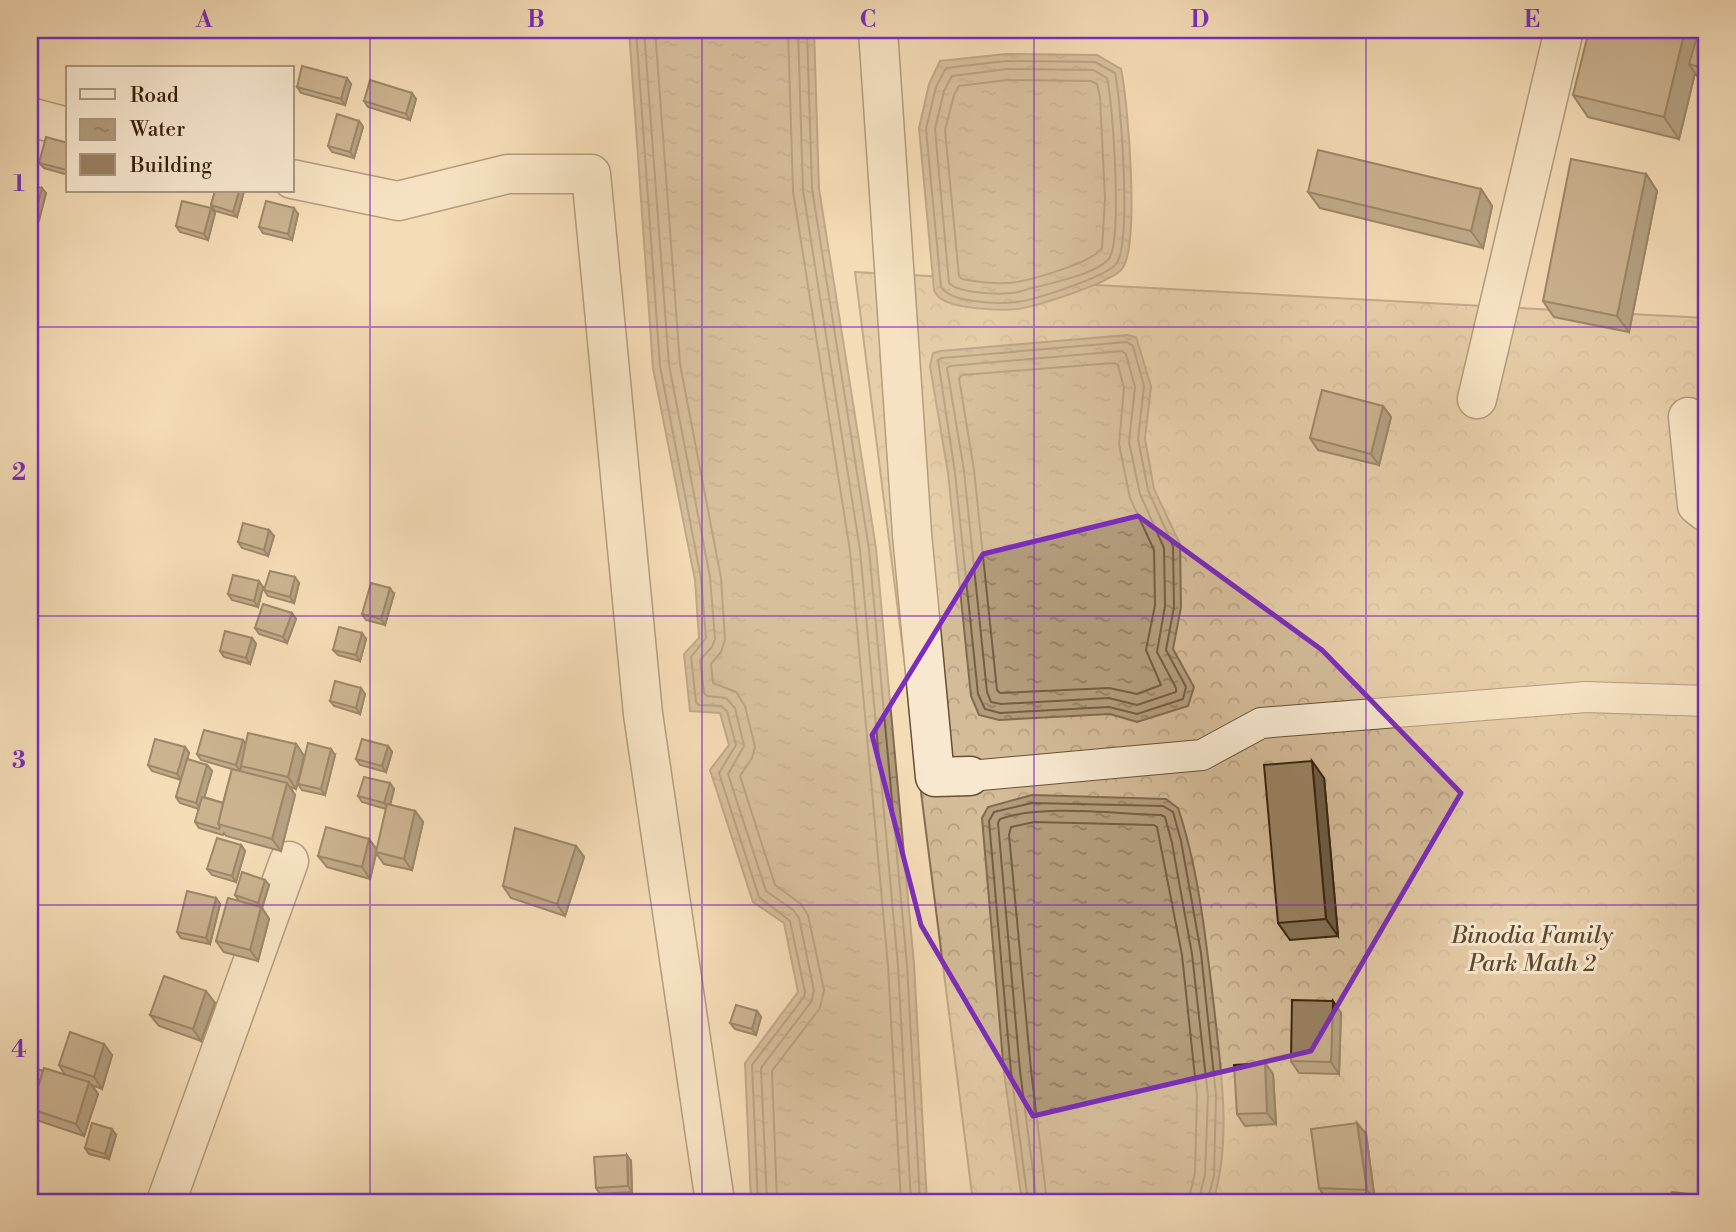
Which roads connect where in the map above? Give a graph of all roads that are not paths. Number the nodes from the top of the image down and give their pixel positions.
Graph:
1 (878, 30) edge
2 (1564, 30) edge
3 (30, 117) edge
4 (66, 126) edge
5 (294, 179) edge
6 (1477, 399) dead end
7 (1688, 418) dead end
8 (1706, 512) edge
9 (1706, 701) edge
10 (970, 776) joint
11 (289, 861) dead end
12 (166, 1202) edge
13 (715, 1202) edge

1 - 10 street
2 - 6 street
3 - 4 street
5 - 13 street
7 - 8 street
9 - 10 street
11 - 12 street

